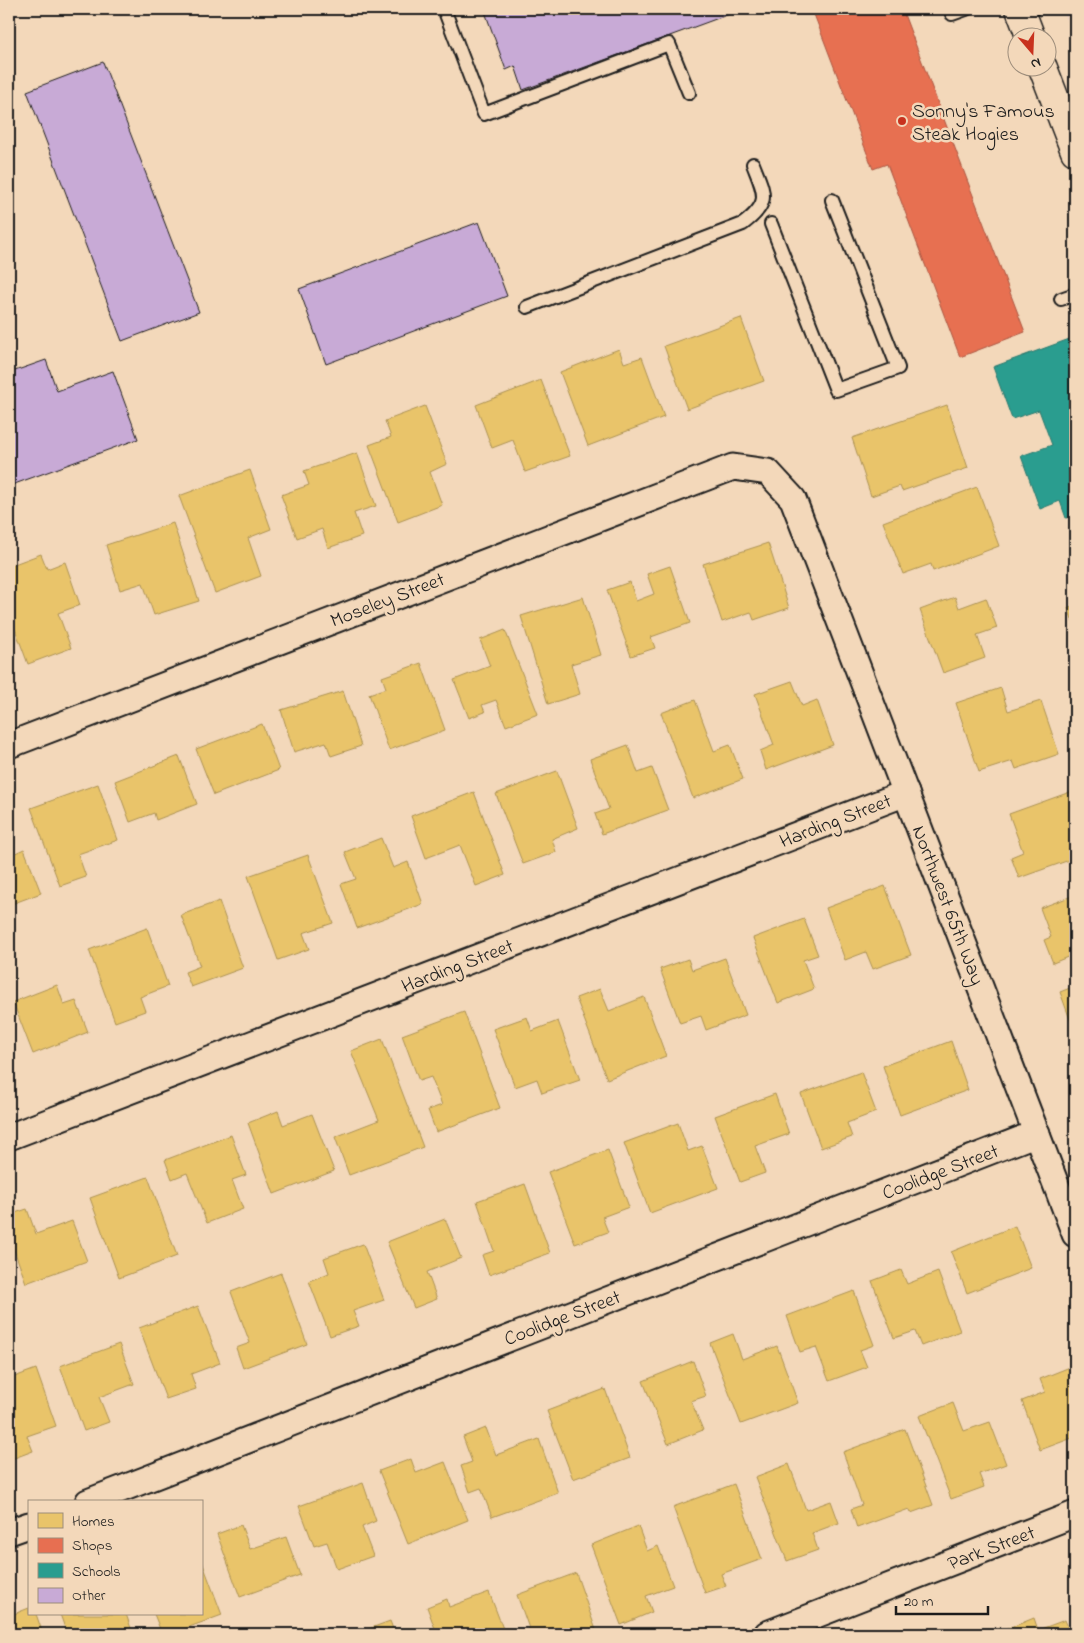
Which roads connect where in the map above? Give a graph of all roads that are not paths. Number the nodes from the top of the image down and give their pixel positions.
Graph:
1 (444, 9) edge
2 (966, 9) edge
3 (1020, 9) edge
4 (952, 14) dead end
5 (1027, 28) edge
6 (1047, 78) edge
7 (690, 93) dead end
8 (1070, 123) edge
9 (1075, 151) edge
10 (753, 164) dead end
11 (832, 200) dead end
12 (771, 224) dead end
13 (1075, 294) edge
14 (1061, 299) dead end
15 (527, 307) dead end
16 (768, 472) joint
17 (9, 745) edge
18 (906, 793) junction
19 (1037, 1133) junction
20 (9, 1137) edge
21 (1075, 1234) edge
22 (93, 1500) edge
23 (1075, 1514) edge
24 (28, 1525) edge
25 (9, 1532) edge
26 (767, 1634) edge

1 - 7 lane
2 - 4 lane
3 - 5 street
6 - 8 street
8 - 9 street
10 - 15 lane
11 - 12 lane
13 - 14 lane
16 - 17 street, Moseley Street
16 - 18 street, Northwest 65th Way
18 - 19 street, Northwest 65th Way
18 - 20 street, Harding Street
19 - 21 street, Northwest 65th Way
19 - 22 street, Coolidge Street
23 - 26 street, Park Street
24 - 25 street

